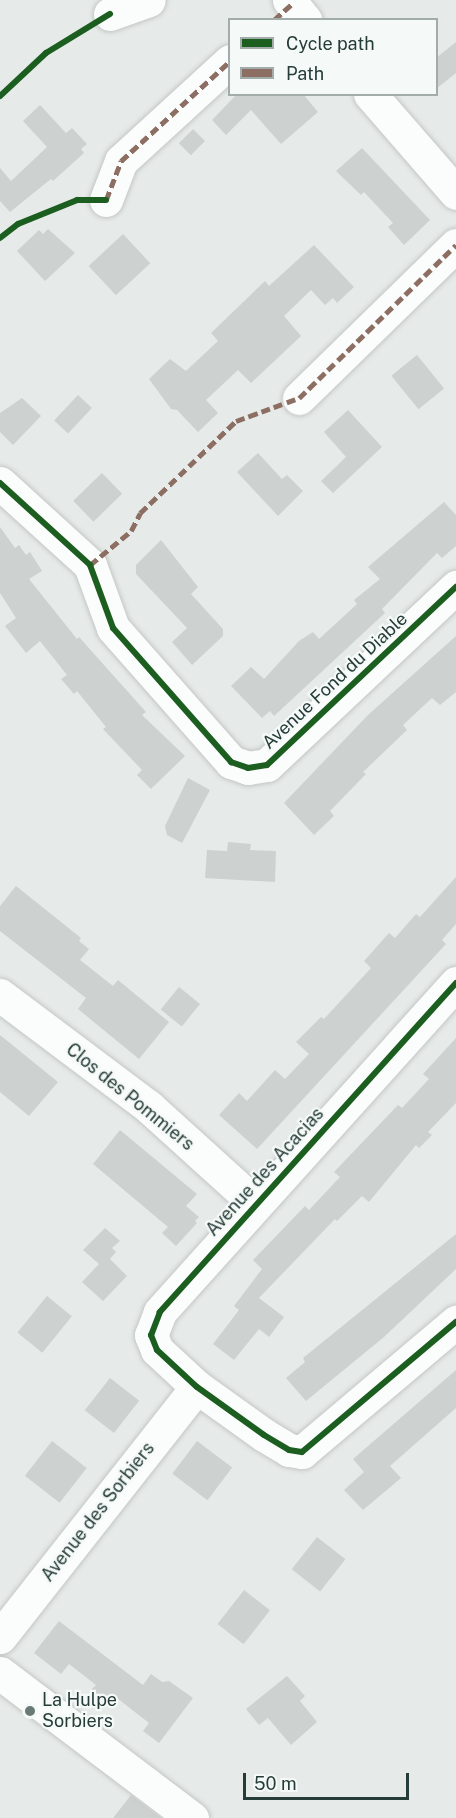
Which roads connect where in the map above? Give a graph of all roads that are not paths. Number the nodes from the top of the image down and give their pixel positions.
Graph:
1 (149, 0) edge
2 (110, 14) dead end
3 (228, 63) edge
4 (372, 96) edge
5 (456, 193) edge
6 (106, 200) dead end
7 (456, 245) edge
8 (299, 398) dead end
9 (0, 483) edge
10 (456, 587) edge
11 (456, 983) edge
12 (0, 995) edge
13 (256, 1204) junction
14 (456, 1322) edge
15 (196, 1387) junction
16 (0, 1636) edge
17 (0, 1673) edge
18 (192, 1818) edge

1 - 2 street
3 - 6 street
4 - 5 street
7 - 8 street
9 - 10 street, Avenue Fond du Diable
11 - 13 street, Avenue des Acacias
12 - 13 street, Clos des Pommiers
13 - 15 street, Avenue des Acacias
14 - 15 street, Avenue des Acacias
15 - 16 street, Avenue des Sorbiers
17 - 18 street

